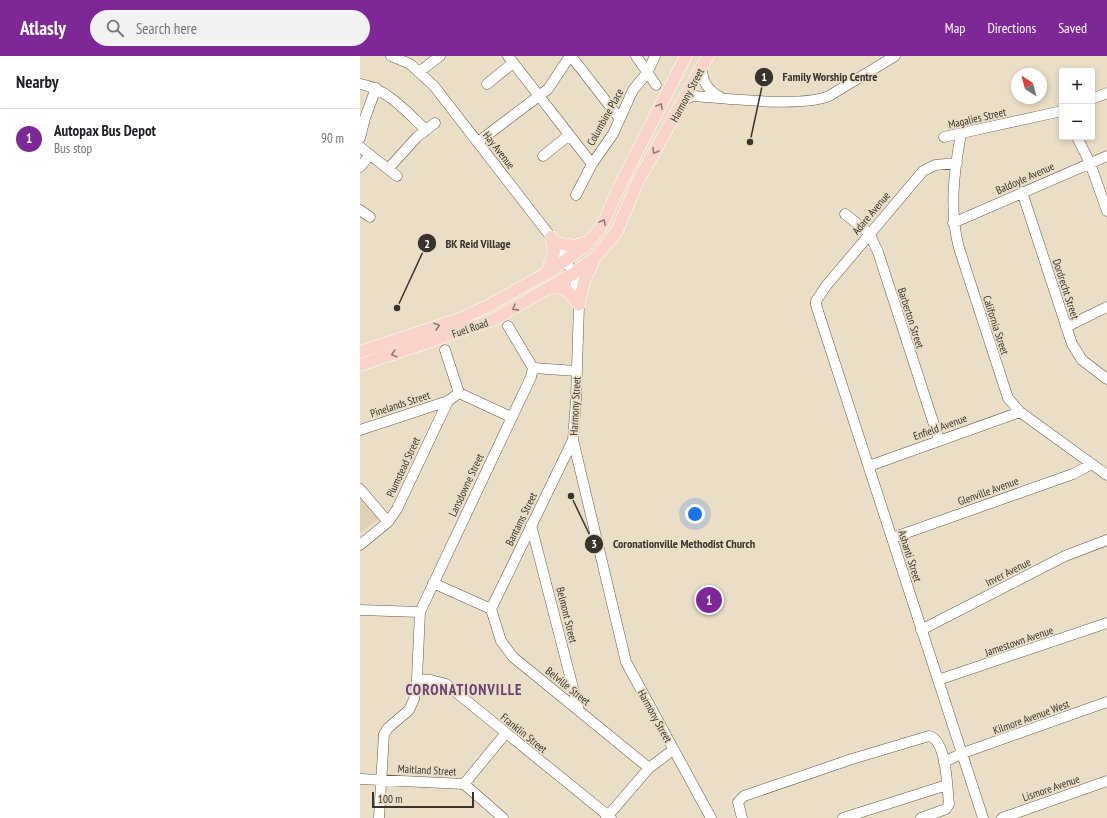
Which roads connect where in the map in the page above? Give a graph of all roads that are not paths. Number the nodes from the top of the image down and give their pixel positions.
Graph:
1 (391, 56) edge
2 (440, 56) edge
3 (570, 56) edge
4 (636, 56) edge
5 (655, 56) edge
6 (686, 56) edge
7 (708, 56) edge
8 (895, 56) edge
9 (884, 59) edge
10 (511, 60) edge
11 (702, 67) junction
12 (419, 72) junction
13 (647, 73) junction
14 (360, 84) edge
15 (487, 84) dead end
16 (656, 85) dead end
17 (376, 88) junction
18 (1107, 92) edge
19 (538, 96) junction
20 (720, 97) junction
21 (1095, 98) edge
22 (685, 99) junction
23 (1059, 112) edge
24 (620, 119) junction
25 (435, 123) dead end
26 (425, 129) junction
27 (961, 134) junction
28 (568, 136) junction
29 (944, 137) dead end
30 (360, 138) edge
31 (1078, 140) edge
32 (478, 142) junction
33 (360, 147) edge
34 (370, 155) junction
35 (543, 156) dead end
36 (1107, 156) edge
37 (957, 163) junction
38 (1090, 163) junction
39 (592, 164) junction
40 (360, 167) edge
41 (388, 169) junction
42 (397, 176) dead end
43 (1022, 192) junction
44 (576, 195) dead end
45 (360, 210) edge
46 (1107, 211) edge
47 (845, 214) dead end
48 (370, 217) dead end
49 (953, 223) junction
50 (869, 233) junction
51 (553, 240) junction
52 (592, 240) junction
53 (595, 258) junction
54 (567, 260) junction
55 (547, 273) junction
56 (573, 274) junction
57 (549, 289) junction
58 (816, 301) joint
59 (579, 304) junction
60 (1107, 307) edge
61 (508, 326) dead end
62 (1066, 327) junction
63 (445, 350) dead end
64 (360, 352) edge
65 (360, 365) edge
66 (533, 368) junction
67 (577, 371) junction
68 (1107, 379) edge
69 (459, 393) junction
70 (448, 401) junction
71 (1020, 412) junction
72 (511, 417) junction
73 (360, 430) edge
74 (573, 440) junction
75 (939, 440) junction
76 (1092, 464) junction
77 (869, 466) junction
78 (1107, 475) edge
79 (360, 489) edge
80 (388, 522) junction
81 (532, 525) junction
82 (892, 538) junction
83 (1107, 540) edge
84 (360, 545) edge
85 (433, 583) junction
86 (491, 609) junction
87 (360, 610) edge
88 (420, 612) junction
89 (1107, 623) edge
90 (921, 630) junction
91 (417, 679) junction
92 (938, 680) junction
93 (1107, 702) edge
94 (580, 711) junction
95 (506, 733) junction
96 (673, 750) junction
97 (963, 754) junction
98 (944, 762) junction
99 (649, 768) junction
100 (360, 779) edge
101 (381, 780) junction
102 (1107, 781) edge
103 (464, 784) junction
104 (947, 785) junction
105 (609, 817) edge
106 (379, 818) edge
107 (504, 818) edge
108 (710, 818) edge
109 (742, 818) edge
110 (843, 818) edge
111 (922, 818) edge
112 (983, 818) edge
113 (1002, 818) edge

1 - 12 street, Hay Avenue
2 - 12 street
3 - 19 street
3 - 24 street
4 - 13 street
5 - 13 street, Columbine Place
52 -> 6 main road, Harmony Street
7 - 11 main road, Harmony Street
8 - 9 street
9 - 20 street
10 - 15 street
10 - 19 street
11 - 20 street
11 - 22 main road, Harmony Street
12 - 32 street, Hay Avenue
13 - 16 street
13 - 24 street, Columbine Place
14 - 17 street
17 - 26 street
17 - 30 street
18 - 21 street
19 - 28 street
19 - 32 street
20 - 22 street
22 -> 53 main road, Harmony Street
23 - 27 street, Magalies Street
24 - 39 street, Columbine Place
25 - 26 street
26 - 41 street
27 - 29 street, Magalies Street
27 - 37 street, California Street
28 - 35 street
28 - 39 street
31 - 38 street
32 - 51 street, Hay Avenue
33 - 34 street
34 - 40 street
34 - 41 street
36 - 38 street, Baldoyle Avenue
37 - 49 street, California Street
37 - 50 street, Adare Avenue
38 - 43 street, Baldoyle Avenue
38 - 46 street
39 - 44 street, Columbine Place
41 - 42 street
43 - 49 street, Baldoyle Avenue
43 - 62 street, Dordrecht Street
45 - 48 street
47 - 50 street, Barberton Street
49 - 71 street, California Street
50 - 58 street, Adare Avenue
50 - 75 street, Barberton Street
51 - 52 main road
51 - 54 street, Hay Avenue
51 - 55 main road
52 - 54 main road, Harmony Street
53 - 56 main road, Harmony Street
53 - 59 main road
54 - 55 main road, Fuel Road
54 - 56 street, Hay Avenue
64 -> 55 main road, Fuel Road
56 - 57 main road, Fuel Road
56 - 59 street, Harmony Street
57 - 59 main road
57 -> 65 main road, Fuel Road
58 - 77 street, Ashanti Street
59 - 67 street, Harmony Street
60 - 62 street
61 - 66 street
62 - 68 street, Dordrecht Street
63 - 69 street
66 - 67 street
66 - 72 street, Lansdowne Street
67 - 74 street, Harmony Street
69 - 70 street, Plumstead Street
69 - 72 street
70 - 73 street, Pinelands Street
70 - 80 street, Plumstead Street
71 - 75 street, Enfield Avenue
71 - 76 street, California Street
72 - 85 street, Lansdowne Street
74 - 81 street, Bantams Street
74 - 96 street, Harmony Street
75 - 77 street, Enfield Avenue
76 - 78 street, California Street
76 - 82 street, Glenville Avenue
77 - 82 street, Ashanti Street
79 - 80 street
80 - 84 street, Plumstead Street
81 - 86 street, Bantams Street
81 - 94 street, Belmont Street
82 - 90 street, Ashanti Street
83 - 90 street, Inver Avenue
85 - 86 street
85 - 88 street, Lansdowne Street
86 - 94 street, Belville Street
87 - 88 street
88 - 91 street
89 - 92 street, Jamestown Avenue
90 - 92 street, Ashanti Street
91 - 95 street, Franklin Street
91 - 101 street
92 - 97 street, Ashanti Street
93 - 97 street, Kilmore Avenue West
94 - 99 street, Belville Street
95 - 103 street
95 - 105 street, Franklin Street
96 - 99 street
96 - 108 street, Harmony Street
97 - 98 street, Kilmore Avenue West
97 - 112 street, Ashanti Street
98 - 104 street
98 - 109 street
99 - 105 street
100 - 101 street, Maitland Street
101 - 103 street, Maitland Street
101 - 106 street
102 - 113 street, Lismore Avenue
103 - 107 street, Maitland Street
104 - 110 street
104 - 111 street

